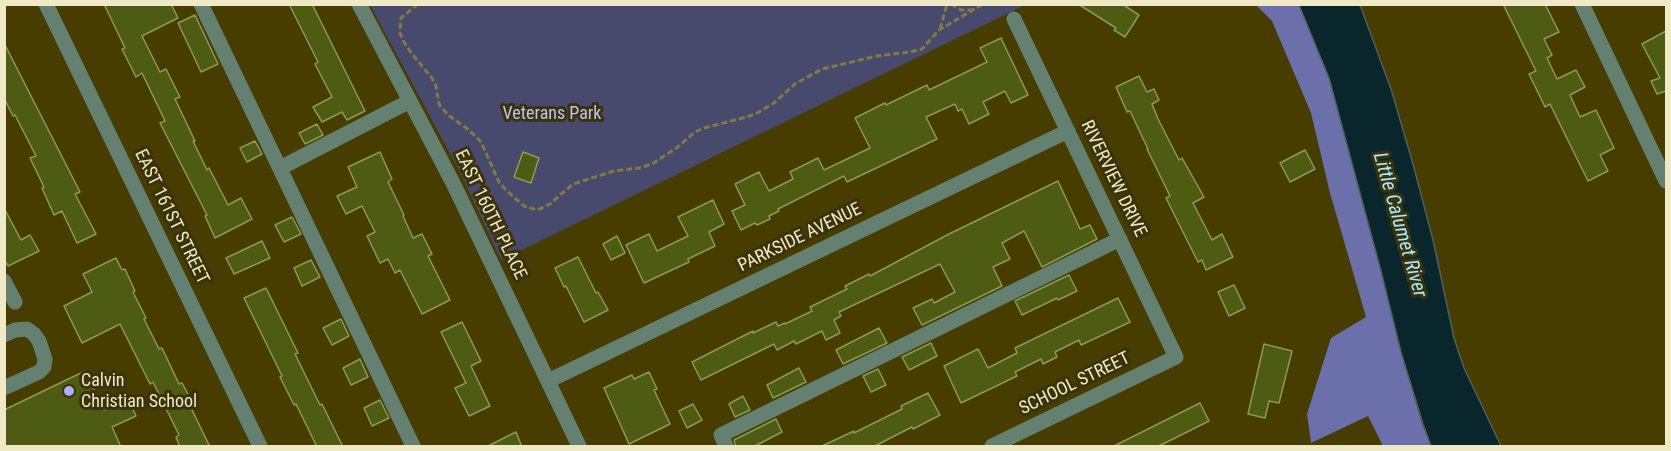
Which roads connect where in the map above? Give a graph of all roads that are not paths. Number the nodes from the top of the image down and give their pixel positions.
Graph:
1 (46, 4) edge
2 (201, 4) edge
3 (359, 4) edge
4 (1582, 4) edge
5 (1014, 19) dead end
6 (410, 101) junction
7 (1068, 131) junction
8 (280, 168) junction
9 (1666, 181) edge
10 (1120, 239) junction
11 (4, 281) edge
12 (15, 302) dead end
13 (4, 335) edge
14 (1176, 357) joint
15 (548, 381) junction
16 (4, 388) edge
17 (260, 447) edge
18 (413, 447) edge
19 (579, 447) edge
20 (726, 447) edge
21 (992, 447) edge

1 - 17 street, EAST 161ST STREET
2 - 8 street
3 - 6 street, EAST 160TH PLACE
4 - 9 street
5 - 7 street, RIVERVIEW DRIVE
6 - 8 street
6 - 15 street, EAST 160TH PLACE
7 - 10 street, RIVERVIEW DRIVE
7 - 15 street, PARKSIDE AVENUE
8 - 18 street
10 - 14 street, RIVERVIEW DRIVE
10 - 20 street
11 - 12 street
13 - 16 street
14 - 21 street, SCHOOL STREET
15 - 19 street, EAST 160TH PLACE

